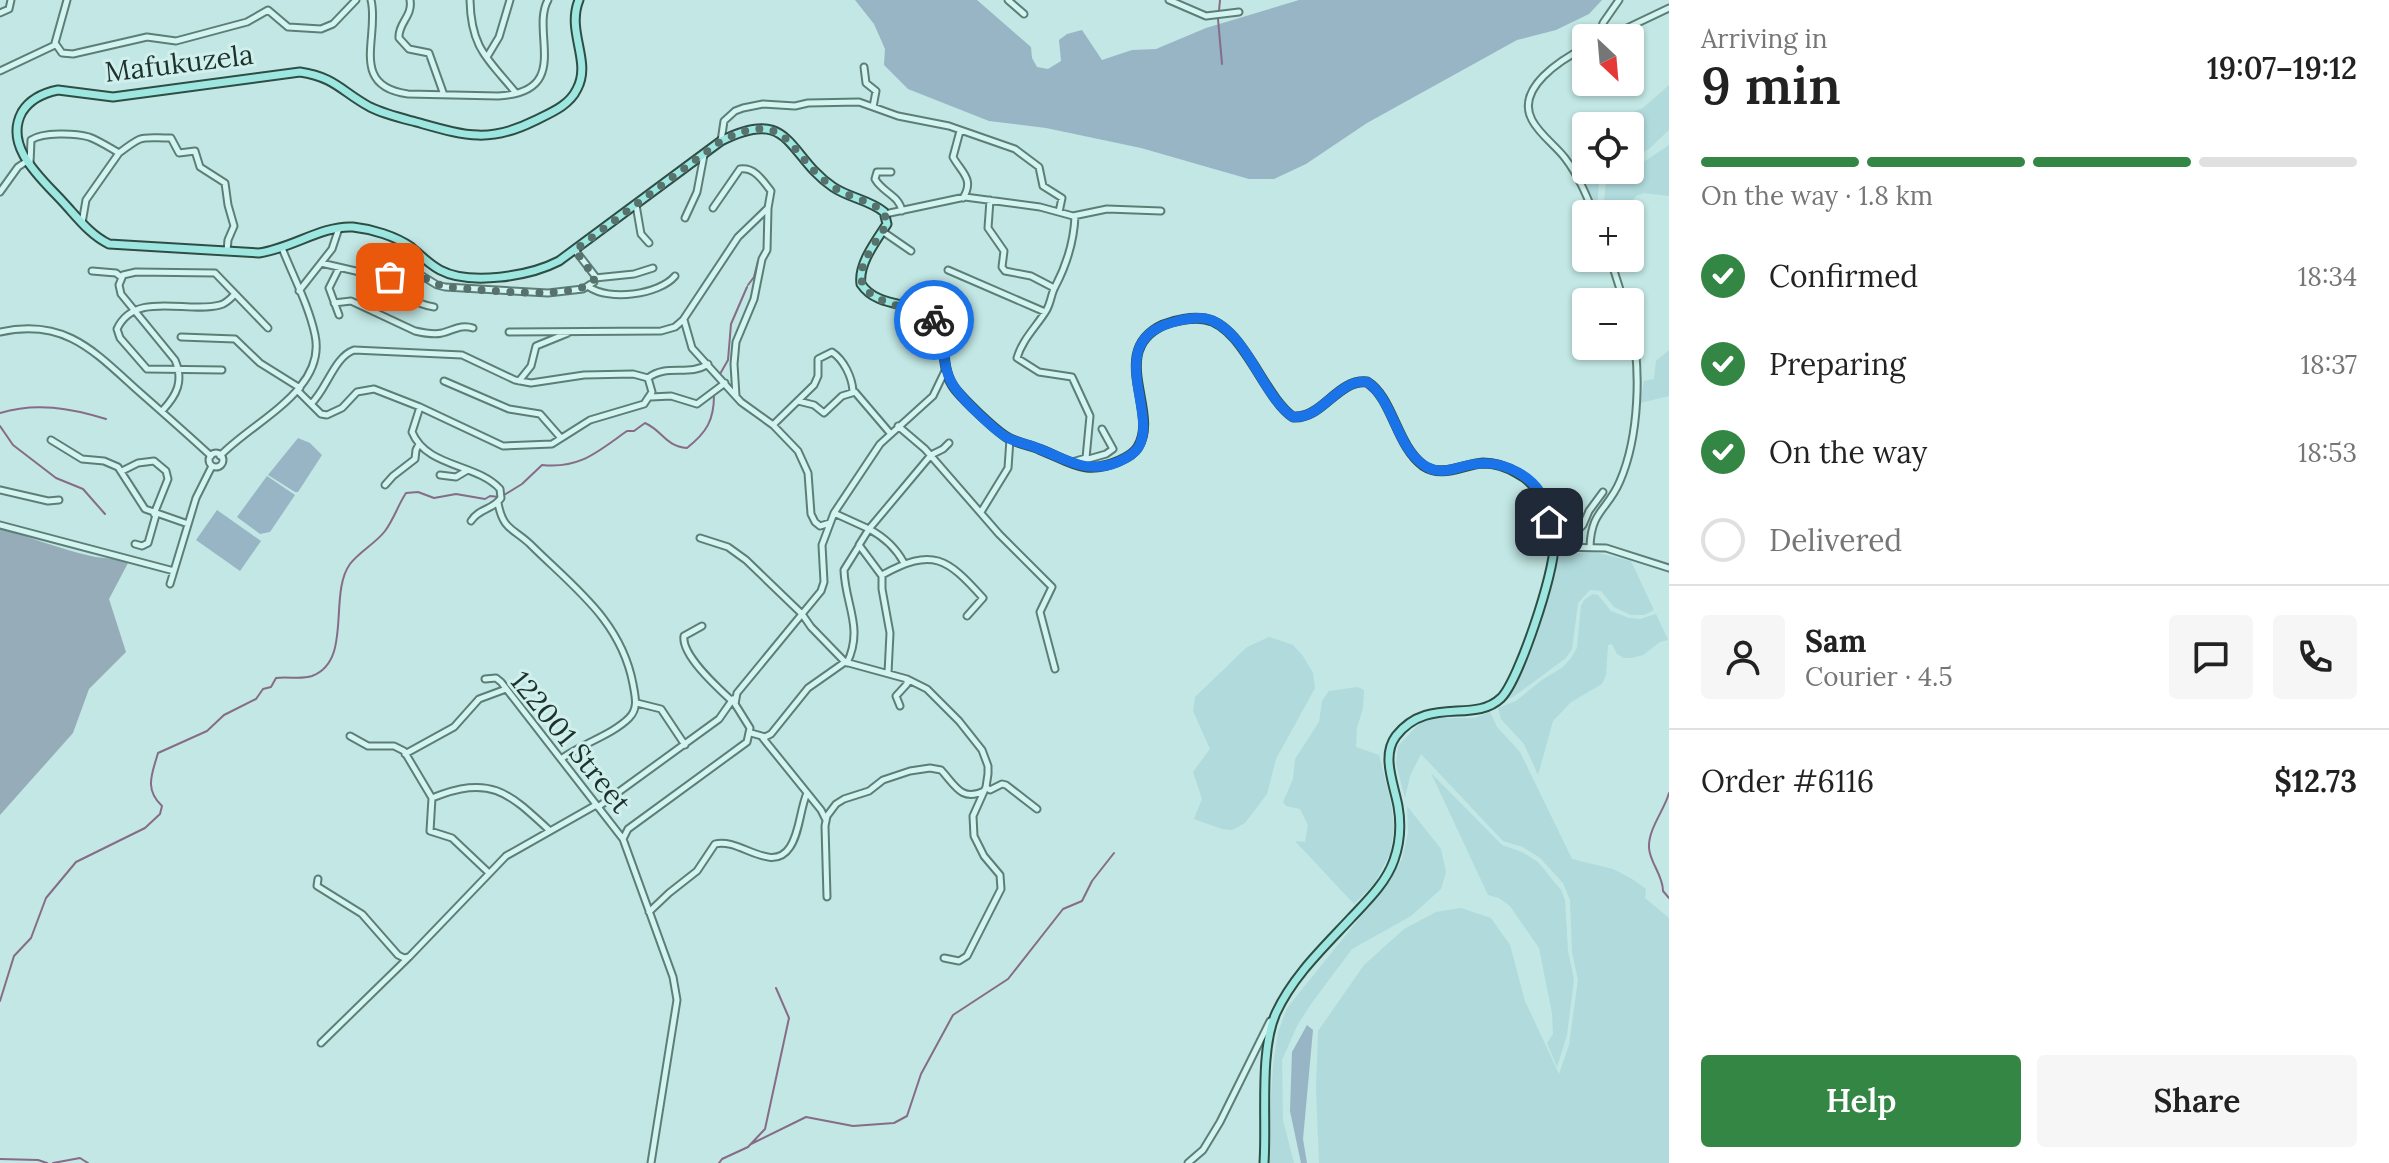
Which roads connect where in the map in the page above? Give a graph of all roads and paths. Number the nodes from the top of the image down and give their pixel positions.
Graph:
1 (11, 0) edge
2 (67, 0) edge
3 (356, 0) edge
4 (371, 0) edge
5 (410, 0) edge
6 (470, 0) edge
7 (510, 0) edge
8 (548, 0) edge
9 (579, 0) edge
10 (1008, 0) edge
11 (1169, 0) edge
12 (1619, 0) edge
13 (1669, 8) edge
14 (1239, 12) dead end
15 (0, 13) edge
16 (1024, 14) dead end
17 (1603, 24) edge
18 (1635, 24) edge
19 (55, 42) junction
20 (487, 57) junction
21 (1572, 57) edge
22 (864, 67) dead end
23 (0, 71) edge
24 (516, 93) junction
25 (444, 95) junction
26 (873, 107) junction
27 (960, 131) junction
28 (721, 141) junction
29 (119, 153) junction
30 (704, 155) junction
31 (28, 163) junction
32 (891, 172) dead end
33 (0, 192) edge
34 (963, 198) junction
35 (990, 200) junction
36 (1588, 200) edge
37 (636, 204) junction
38 (713, 208) dead end
39 (768, 208) junction
40 (902, 211) junction
41 (1161, 211) dead end
42 (1059, 212) junction
43 (885, 214) junction
44 (1075, 216) junction
45 (685, 218) dead end
46 (82, 223) junction
47 (339, 228) junction
48 (882, 231) junction
49 (649, 243) dead end
50 (282, 248) junction
51 (575, 250) junction
52 (227, 251) junction
53 (911, 251) dead end
54 (321, 263) junction
55 (339, 268) junction
56 (653, 268) dead end
57 (948, 270) dead end
58 (92, 271) dead end
59 (675, 276) dead end
60 (122, 277) junction
61 (388, 277) junction
62 (595, 278) junction
63 (589, 287) junction
64 (1054, 288) junction
65 (299, 291) junction
66 (235, 294) junction
67 (334, 303) junction
68 (434, 307) dead end
69 (135, 311) junction
70 (1045, 312) junction
71 (339, 315) dead end
72 (683, 320) junction
73 (268, 328) dead end
74 (473, 328) dead end
75 (0, 332) edge
76 (509, 332) dead end
77 (569, 332) junction
78 (181, 337) dead end
79 (1637, 360) edge
80 (708, 364) junction
81 (734, 364) junction
82 (222, 370) dead end
83 (180, 371) junction
84 (945, 371) junction
85 (648, 378) junction
86 (444, 381) dead end
87 (519, 381) junction
88 (723, 381) junction
89 (299, 389) junction
90 (853, 391) junction
91 (736, 396) junction
92 (651, 397) junction
93 (798, 401) junction
94 (311, 404) junction
95 (420, 407) junction
96 (162, 411) junction
97 (773, 425) junction
98 (898, 426) junction
99 (1102, 429) dead end
100 (890, 433) junction
101 (561, 438) junction
102 (1010, 439) junction
103 (51, 440) dead end
104 (949, 443) dead end
105 (419, 444) junction
106 (931, 455) junction
107 (211, 456) junction
108 (220, 456) junction
109 (1084, 460) junction
110 (1067, 462) junction
111 (212, 466) junction
112 (467, 470) junction
113 (122, 471) junction
114 (440, 475) dead end
115 (385, 485) dead end
116 (0, 490) edge
117 (1603, 492) dead end
118 (59, 500) dead end
119 (498, 503) junction
120 (981, 512) junction
121 (834, 513) junction
122 (155, 515) junction
123 (471, 521) dead end
124 (831, 523) junction
125 (188, 524) junction
126 (0, 525) edge
127 (869, 529) junction
128 (700, 538) dead end
129 (135, 544) dead end
130 (859, 545) junction
131 (1558, 547) junction
132 (1590, 547) junction
133 (904, 563) junction
134 (1669, 568) edge
135 (174, 571) junction
136 (882, 575) junction
137 (170, 584) dead end
138 (802, 614) junction
139 (967, 616) dead end
140 (702, 626) dead end
141 (846, 662) junction
142 (1055, 669) dead end
143 (888, 673) junction
144 (485, 679) dead end
145 (907, 679) junction
146 (506, 689) junction
147 (733, 699) junction
148 (636, 703) junction
149 (900, 706) dead end
150 (751, 733) junction
151 (350, 736) dead end
152 (762, 737) junction
153 (685, 745) junction
154 (405, 754) junction
155 (561, 759) junction
156 (986, 789) junction
157 (807, 793) junction
158 (432, 798) junction
159 (597, 806) junction
160 (1037, 809) dead end
161 (826, 820) junction
162 (549, 830) junction
163 (623, 839) junction
164 (489, 873) junction
165 (318, 879) dead end
166 (827, 897) dead end
167 (649, 912) junction
168 (410, 956) junction
169 (944, 958) dead end
170 (1276, 1014) junction
171 (321, 1043) dead end
172 (1258, 1048) junction
173 (1268, 1053) junction
174 (651, 1163) edge
175 (1188, 1163) edge
176 (1264, 1163) edge

1 - 15 street
2 - 19 street
3 - 19 street
4 - 25 street
5 - 25 street
6 - 20 street
7 - 20 street
8 - 24 street
9 - 31 main road, Mafukuzela
10 - 16 street
11 - 14 street
12 - 17 street
13 - 18 street
19 - 23 street
20 - 24 street
21 - 36 street
22 - 26 street
24 - 25 street
26 - 27 street
26 - 28 street
27 - 34 street
27 - 42 street
28 - 30 main road, Mafukuzela
28 - 43 main road, Mafukuzela
29 - 31 street
29 - 46 street
29 - 52 street
30 - 37 main road, Mafukuzela
30 - 45 street
31 - 33 street
31 - 46 main road, Mafukuzela
32 - 40 street
34 - 35 street
34 - 40 street
35 - 42 street
35 - 64 street
37 - 49 street
37 - 51 main road, Mafukuzela
38 - 39 street
39 - 72 street
39 - 81 street
40 - 43 street
41 - 44 street
42 - 44 street
43 - 48 main road
44 - 64 street
46 - 52 main road, Mafukuzela
47 - 50 main road, Mafukuzela
47 - 51 main road, Mafukuzela
47 - 54 street
48 - 53 street
48 - 84 main road
50 - 52 main road, Mafukuzela
50 - 65 street
51 - 62 street
54 - 55 street
54 - 65 street
55 - 61 street
55 - 67 street
56 - 62 street
57 - 70 street
58 - 60 street
59 - 63 street
60 - 66 street
60 - 69 street
61 - 63 street
61 - 68 street
62 - 63 street
64 - 70 street
65 - 89 street
66 - 69 street
66 - 73 street
67 - 71 street
67 - 74 street
69 - 83 street
69 - 83 street
70 - 109 street
72 - 77 street
72 - 80 street
75 - 96 street
76 - 77 street
77 - 87 street
78 - 89 street
79 - 132 street
80 - 85 street
80 - 88 street
81 - 88 street
81 - 91 street
82 - 83 street
83 - 96 street
84 - 98 street
84 - 102 main road
85 - 87 street
85 - 92 street
86 - 101 street
87 - 94 street
88 - 91 street
88 - 92 street
89 - 94 street
89 - 108 street
90 - 93 street
90 - 93 street
90 - 100 street
91 - 97 street
92 - 101 street
93 - 97 street
94 - 95 street
95 - 101 street
95 - 105 street
96 - 107 street
97 - 124 street
98 - 100 street
98 - 106 street
99 - 109 street
100 - 121 street
102 - 110 main road
102 - 120 street
103 - 113 street
104 - 106 street
105 - 112 street
105 - 115 street
106 - 120 street
106 - 127 street
107 - 108 street
107 - 111 street
108 - 111 street
109 - 110 street
110 - 131 main road
111 - 125 street
112 - 114 street
112 - 119 street
113 - 122 street
113 - 122 street
116 - 118 street
117 - 131 street
119 - 123 street
119 - 148 street
120 - 142 street
121 - 124 street
121 - 127 street
122 - 125 street
122 - 129 street
124 - 138 street
125 - 135 street
126 - 135 street
127 - 130 street
127 - 133 street
128 - 138 street
130 - 136 street
130 - 141 street
131 - 132 street
131 - 170 main road
132 - 134 street
133 - 136 street
133 - 139 street
135 - 137 street
136 - 143 street
138 - 141 street
138 - 147 street
140 - 147 street
141 - 143 street
141 - 152 street
143 - 145 street
144 - 146 street, 122001 Street
145 - 149 street
145 - 156 street
146 - 154 street
146 - 155 street, 122001 Street
147 - 150 street
147 - 153 street
148 - 153 street
148 - 155 street
150 - 152 street
150 - 163 street, 122001 Street
151 - 154 street
152 - 157 street
153 - 159 street
154 - 158 street
155 - 159 street, 122001 Street
156 - 160 street
156 - 161 street
156 - 169 street
157 - 161 street
157 - 167 street
158 - 162 street
158 - 164 street
159 - 162 street
159 - 163 street, 122001 Street
161 - 166 street
162 - 164 street
163 - 167 street, 122001 Street
164 - 168 street
165 - 168 street
167 - 174 street, 122001 Street
168 - 171 street
170 - 172 street
170 - 173 main road
172 - 173 street
172 - 175 street
173 - 176 main road

